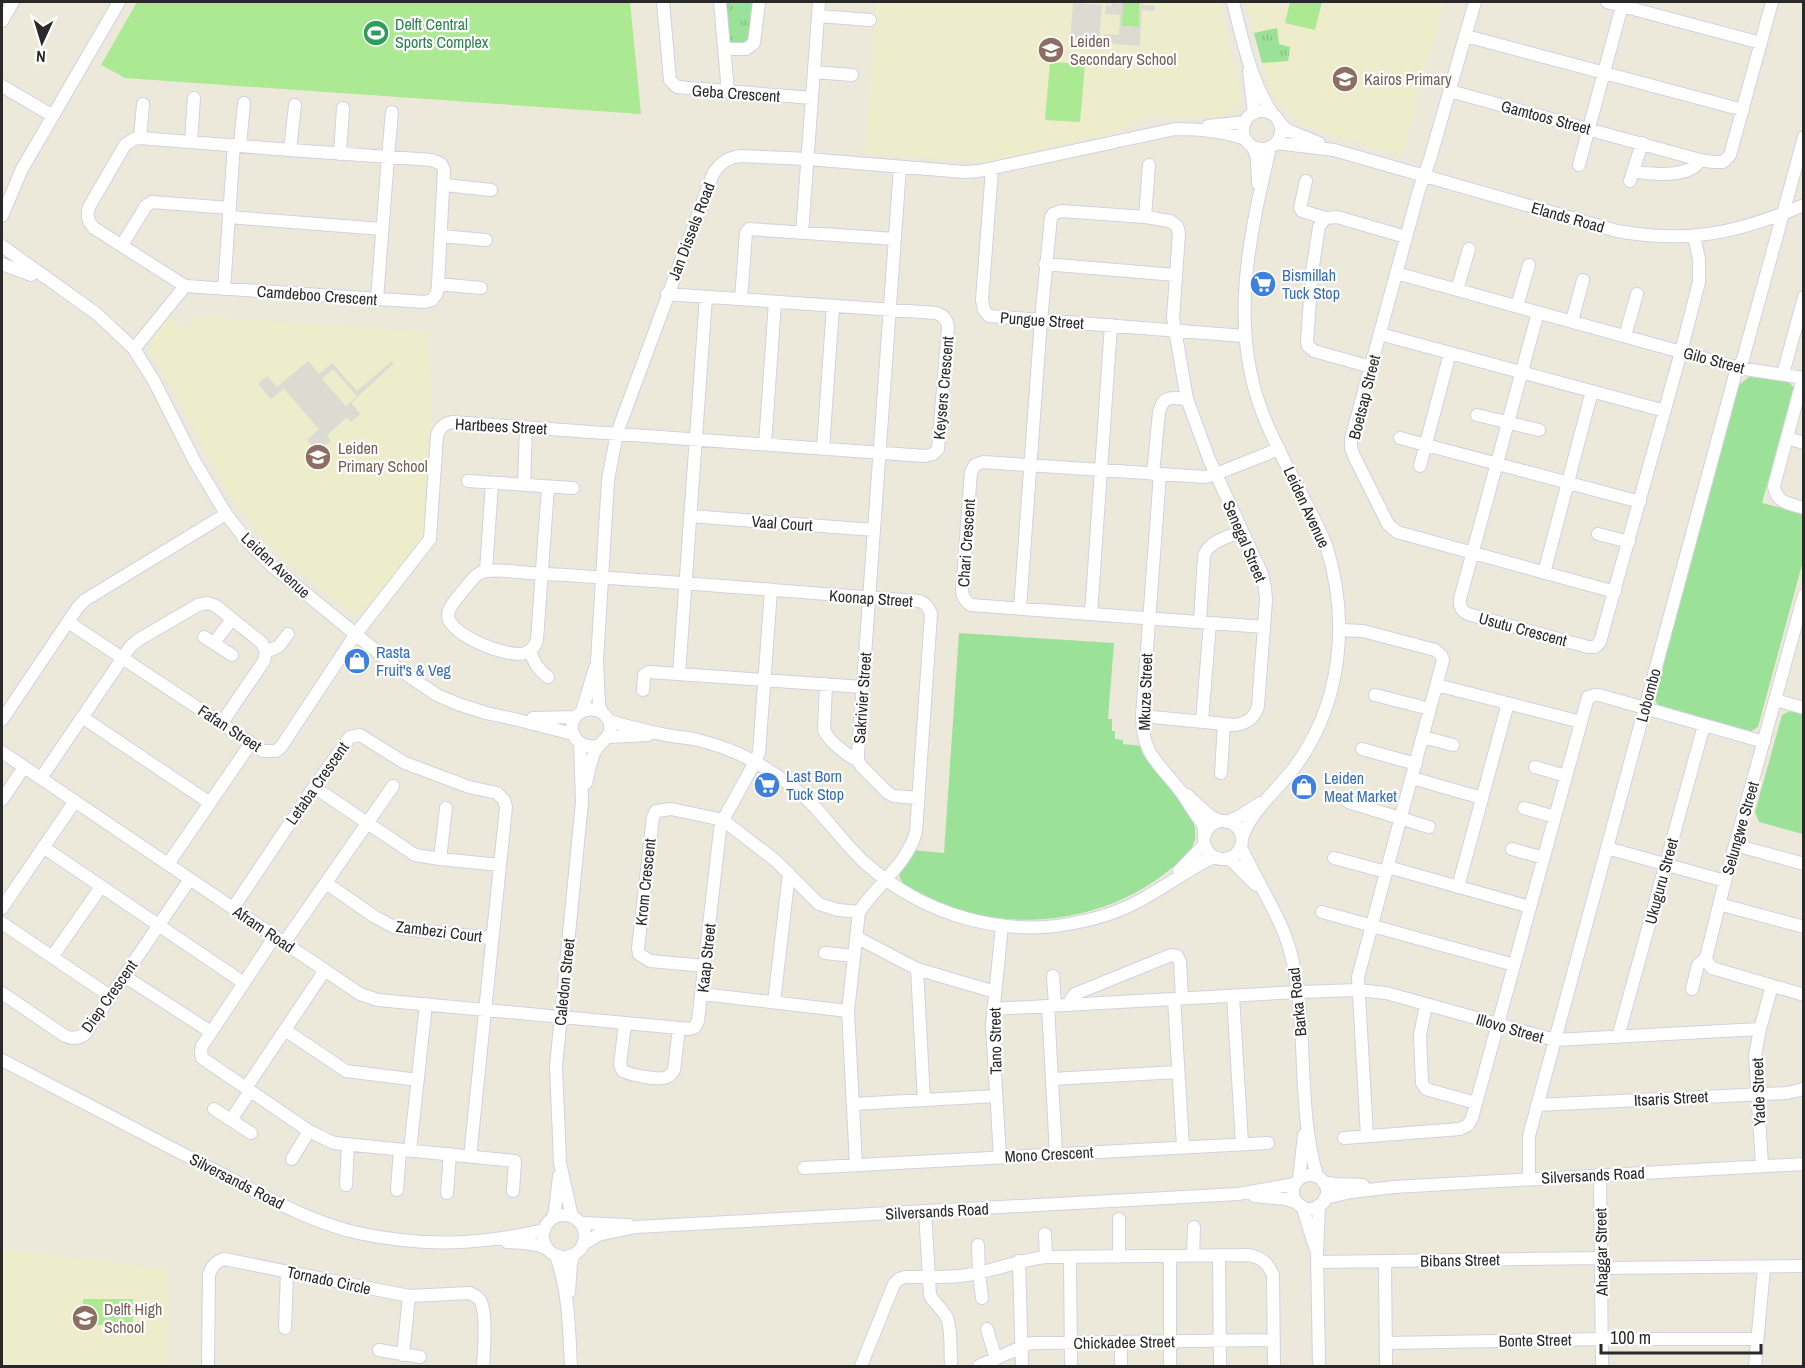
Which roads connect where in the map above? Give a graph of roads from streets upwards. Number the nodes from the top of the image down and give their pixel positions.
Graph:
1 (13, 2) edge
2 (119, 2) edge
3 (663, 2) edge
4 (720, 2) edge
5 (759, 2) edge
6 (819, 2) edge
7 (1233, 2) edge
8 (1475, 2) edge
9 (1607, 2) edge
10 (1772, 2) edge
11 (1623, 4) edge
12 (818, 16) junction
13 (870, 20) dead end
14 (2, 21) edge
15 (1466, 36) junction
16 (1761, 43) junction
17 (725, 49) junction
18 (1249, 61) junction
19 (814, 72) junction
20 (1604, 73) junction
21 (852, 75) dead end
22 (2, 86) edge
23 (1450, 91) junction
24 (728, 92) junction
25 (194, 98) dead end
26 (812, 98) junction
27 (244, 103) dead end
28 (143, 104) dead end
29 (295, 105) dead end
30 (343, 108) dead end
31 (1743, 110) junction
32 (392, 112) dead end
33 (53, 116) junction
34 (1249, 117) junction
35 (1276, 118) junction
36 (1589, 128) junction
37 (1192, 129) junction
38 (1803, 137) edge
39 (140, 138) junction
40 (191, 142) junction
41 (1249, 143) junction
42 (1642, 143) junction
43 (237, 145) junction
44 (1273, 146) junction
45 (290, 150) junction
46 (1334, 150) junction
47 (340, 154) junction
48 (387, 157) junction
49 (808, 159) junction
50 (1700, 160) junction
51 (1149, 165) dead end
52 (1579, 165) dead end
53 (900, 167) junction
54 (22, 169) junction
55 (992, 169) junction
56 (1424, 176) junction
57 (1306, 181) dead end
58 (445, 185) junction
59 (491, 190) dead end
60 (2, 197) edge
61 (1803, 205) edge
62 (1257, 208) junction
63 (229, 212) junction
64 (1782, 214) junction
65 (2, 216) edge
66 (1145, 217) junction
67 (1325, 218) junction
68 (382, 228) junction
69 (802, 233) junction
70 (441, 236) junction
71 (1695, 236) junction
72 (1406, 237) junction
73 (895, 239) junction
74 (486, 240) dead end
75 (122, 245) junction
76 (2, 246) edge
77 (1469, 249) dead end
78 (2, 264) edge
79 (1046, 264) junction
80 (1529, 265) dead end
81 (1396, 273) junction
82 (1175, 274) junction
83 (1583, 280) dead end
84 (438, 284) junction
85 (185, 286) junction
86 (57, 287) junction
87 (481, 288) dead end
88 (224, 289) junction
89 (1457, 290) junction
90 (668, 294) junction
91 (1637, 294) dead end
92 (706, 297) junction
93 (1803, 297) edge
94 (377, 299) junction
95 (741, 299) junction
96 (775, 302) junction
97 (833, 306) junction
98 (1517, 306) junction
99 (891, 310) junction
100 (1538, 312) junction
101 (1801, 312) edge
102 (1041, 320) junction
103 (1572, 321) junction
104 (1111, 325) junction
105 (1174, 330) junction
106 (1380, 333) junction
107 (1244, 336) junction
108 (1625, 336) junction
109 (134, 349) junction
110 (1681, 352) junction
111 (1450, 353) junction
112 (1371, 367) junction
113 (1739, 368) junction
114 (1522, 372) junction
115 (1783, 374) junction
116 (1803, 378) edge
117 (1592, 391) junction
118 (1187, 399) junction
119 (1665, 411) junction
120 (1477, 415) dead end
121 (1508, 423) junction
122 (526, 427) junction
123 (1539, 430) dead end
124 (616, 433) junction
125 (1400, 438) dead end
126 (1786, 438) junction
127 (696, 439) junction
128 (1803, 443) edge
129 (765, 444) junction
130 (1426, 445) junction
131 (823, 448) junction
132 (1280, 449) junction
133 (880, 453) junction
134 (1497, 464) junction
135 (1030, 465) junction
136 (1420, 466) dead end
137 (1101, 470) junction
138 (1156, 474) junction
139 (1216, 474) junction
140 (468, 481) dead end
141 (492, 483) junction
142 (1568, 483) junction
143 (524, 485) junction
144 (548, 487) junction
145 (573, 488) dead end
146 (1640, 502) junction
147 (1803, 508) edge
148 (226, 514) junction
149 (690, 516) junction
150 (874, 530) junction
151 (1242, 531) junction
152 (1598, 534) dead end
153 (1629, 542) junction
154 (1473, 553) junction
155 (486, 571) junction
156 (1544, 573) junction
157 (541, 574) junction
158 (602, 578) junction
159 (685, 584) junction
160 (771, 590) junction
161 (1615, 592) junction
162 (1803, 595) edge
163 (869, 597) junction
164 (1020, 608) junction
165 (1090, 614) junction
166 (1149, 618) junction
167 (232, 619) junction
168 (68, 621) junction
169 (1205, 623) junction
170 (1264, 627) junction
171 (1340, 630) junction
172 (288, 634) dead end
173 (355, 634) junction
174 (1797, 641) edge
175 (530, 651) junction
176 (266, 652) junction
177 (232, 655) dead end
178 (123, 658) junction
179 (597, 661) junction
180 (679, 674) junction
181 (548, 677) dead end
182 (764, 680) junction
183 (826, 684) junction
184 (1437, 685) junction
185 (863, 687) junction
186 (643, 690) dead end
187 (1375, 695) dead end
188 (1775, 700) junction
189 (1508, 704) junction
190 (1645, 708) junction
191 (1803, 708) edge
192 (1431, 709) junction
193 (578, 714) junction
194 (1142, 716) junction
195 (82, 717) junction
196 (606, 717) junction
197 (514, 718) junction
198 (2, 720) edge
199 (1202, 721) junction
200 (1581, 722) junction
201 (221, 723) junction
202 (1224, 724) junction
203 (1704, 725) junction
204 (661, 734) junction
205 (608, 736) junction
206 (1423, 737) junction
207 (576, 739) junction
208 (1764, 742) junction
209 (251, 743) junction
210 (1453, 745) dead end
211 (598, 746) junction
212 (1362, 749) dead end
213 (2, 752) edge
214 (858, 761) junction
215 (756, 762) junction
216 (1416, 764) junction
217 (24, 767) junction
218 (1535, 767) dead end
219 (1221, 773) dead end
220 (1566, 776) junction
221 (41, 778) junction
222 (1412, 778) junction
223 (393, 786) dead end
224 (314, 787) junction
225 (1179, 789) junction
226 (1272, 795) junction
227 (918, 798) junction
228 (1482, 798) junction
229 (2, 800) edge
230 (75, 801) junction
231 (582, 802) junction
232 (1348, 802) dead end
233 (210, 803) junction
234 (446, 808) dead end
235 (1524, 808) dead end
236 (1555, 817) junction
237 (1401, 819) junction
238 (723, 820) junction
239 (1224, 821) junction
240 (367, 824) junction
241 (1429, 827) dead end
242 (1204, 840) junction
243 (1241, 843) junction
244 (1735, 845) junction
245 (43, 847) junction
246 (1607, 848) junction
247 (1512, 849) dead end
248 (1214, 857) junction
249 (1334, 858) dead end
250 (1544, 858) junction
251 (440, 859) junction
252 (1228, 859) junction
253 (168, 864) junction
254 (1803, 864) edge
255 (500, 865) junction
256 (1666, 865) junction
257 (1387, 870) junction
258 (789, 873) junction
259 (190, 879) junction
260 (886, 880) junction
261 (1725, 881) junction
262 (326, 883) junction
263 (1166, 885) junction
264 (101, 886) junction
265 (1458, 887) junction
266 (1264, 893) junction
267 (1719, 904) junction
268 (1530, 907) junction
269 (2, 908) edge
270 (233, 908) junction
271 (859, 912) junction
272 (1322, 912) dead end
273 (2, 923) edge
274 (159, 925) junction
275 (1002, 926) junction
276 (1372, 926) junction
277 (1803, 927) edge
278 (856, 937) junction
279 (492, 938) junction
280 (280, 940) junction
281 (825, 953) dead end
282 (854, 956) junction
283 (52, 957) junction
284 (1706, 958) junction
285 (1514, 965) junction
286 (705, 966) junction
287 (917, 969) junction
288 (325, 970) junction
289 (124, 976) junction
290 (1053, 976) dead end
291 (244, 983) junction
292 (1772, 986) junction
293 (1692, 989) dead end
294 (1358, 990) junction
295 (995, 992) junction
296 (1298, 992) junction
297 (2, 993) edge
298 (702, 994) junction
299 (1803, 994) edge
300 (110, 996) junction
301 (1233, 996) junction
302 (1178, 999) junction
303 (774, 1002) junction
304 (426, 1004) junction
305 (1051, 1005) junction
306 (1070, 1005) junction
307 (1426, 1005) junction
308 (993, 1009) junction
309 (484, 1010) junction
310 (848, 1011) junction
311 (560, 1017) junction
312 (625, 1023) junction
313 (1498, 1024) junction
314 (679, 1028) junction
315 (1760, 1029) junction
316 (285, 1030) junction
317 (211, 1032) junction
318 (1618, 1037) junction
319 (1555, 1040) junction
320 (2, 1060) edge
321 (1178, 1072) junction
322 (1052, 1079) junction
323 (418, 1080) junction
324 (1803, 1088) edge
325 (248, 1089) junction
326 (1757, 1094) junction
327 (996, 1096) junction
328 (924, 1100) junction
329 (1476, 1103) junction
330 (853, 1104) junction
331 (1537, 1105) junction
332 (214, 1109) dead end
333 (1305, 1118) junction
334 (231, 1120) junction
335 (309, 1131) junction
336 (251, 1133) dead end
337 (1367, 1137) junction
338 (1344, 1138) dead end
339 (1242, 1143) junction
340 (1268, 1143) dead end
341 (348, 1144) junction
342 (1183, 1146) junction
343 (405, 1150) junction
344 (1056, 1154) junction
345 (450, 1155) junction
346 (470, 1156) junction
347 (1000, 1157) junction
348 (291, 1159) dead end
349 (1800, 1162) edge
350 (560, 1163) junction
351 (856, 1165) junction
352 (1762, 1165) junction
353 (804, 1168) dead end
354 (1600, 1174) junction
355 (1529, 1178) junction
356 (1320, 1179) junction
357 (1297, 1181) junction
358 (346, 1185) dead end
359 (1394, 1187) junction
360 (397, 1190) dead end
361 (513, 1191) dead end
362 (447, 1192) dead end
363 (1238, 1194) junction
364 (1322, 1202) junction
365 (1300, 1205) junction
366 (925, 1211) junction
367 (552, 1219) junction
368 (1119, 1219) dead end
369 (576, 1220) junction
370 (636, 1227) junction
371 (1194, 1227) dead end
372 (544, 1230) junction
373 (1045, 1234) dead end
374 (491, 1241) junction
375 (583, 1244) junction
376 (978, 1245) dead end
377 (552, 1253) junction
378 (574, 1254) junction
379 (1170, 1256) junction
380 (1193, 1256) junction
381 (1219, 1256) junction
382 (1046, 1257) junction
383 (1119, 1257) junction
384 (1070, 1258) junction
385 (1317, 1258) junction
386 (1019, 1261) junction
387 (1385, 1261) junction
388 (1602, 1263) junction
389 (1803, 1266) edge
390 (1764, 1268) junction
391 (287, 1271) junction
392 (979, 1273) junction
393 (929, 1277) junction
394 (409, 1296) junction
395 (982, 1298) dead end
396 (567, 1308) junction
397 (285, 1328) dead end
398 (987, 1329) dead end
399 (1602, 1339) junction
400 (1757, 1339) junction
401 (1274, 1340) junction
402 (1170, 1341) junction
403 (1220, 1341) junction
404 (1070, 1342) junction
405 (1121, 1342) junction
406 (1386, 1343) junction
407 (1021, 1347) junction
408 (379, 1350) dead end
409 (404, 1355) junction
410 (420, 1357) dead end
411 (987, 1364) edge
412 (208, 1366) edge
413 (483, 1366) edge
414 (571, 1366) edge
415 (861, 1366) edge
416 (951, 1366) edge
417 (1022, 1366) edge
418 (1071, 1366) edge
419 (1121, 1366) edge
420 (1170, 1366) edge
421 (1220, 1366) edge
422 (1274, 1366) edge
423 (1319, 1366) edge
424 (1386, 1366) edge
425 (1602, 1366) edge
426 (1755, 1366) edge

1 - 14 street
2 - 33 street
3 - 24 street, Geba Crescent
4 - 17 street
5 - 17 street
6 - 12 street
7 - 18 street
8 - 15 street, Boetsap Street
9 - 11 street
10 - 16 street, Gamtoos Street
11 - 16 street
11 - 20 street
12 - 13 street
12 - 19 street
15 - 20 street
15 - 23 street, Boetsap Street
16 - 31 street, Gamtoos Street
17 - 24 street
18 - 34 street
18 - 35 street
19 - 21 street
19 - 26 street
20 - 31 street
20 - 36 street
22 - 33 street
23 - 36 street, Gamtoos Street
23 - 56 street, Boetsap Street
24 - 26 street, Geba Crescent
25 - 40 street
26 - 49 street
27 - 43 street
28 - 39 street
29 - 45 street
30 - 47 street
31 - 50 street, Gamtoos Street
32 - 48 street
33 - 54 street
34 - 35 street
34 - 37 street, Jan Dissels Road
34 - 41 street
35 - 44 street
35 - 46 street, Elands Road
36 - 42 street, Gamtoos Street
36 - 52 street
37 - 41 street, Jan Dissels Road
37 - 55 street, Jan Dissels Road
38 - 64 street, Lobombo
39 - 40 street
39 - 75 street, Camdeboo Crescent
40 - 43 street
41 - 44 street
41 - 62 street, Leiden Avenue
42 - 50 street, Gamtoos Street
42 - 50 street, Gamtoos Street
43 - 45 street
43 - 63 street
44 - 46 street, Elands Road
44 - 62 street, Leiden Avenue
45 - 47 street
46 - 56 street, Elands Road
47 - 48 street
48 - 58 street
48 - 68 street
49 - 53 street, Jan Dissels Road
49 - 69 street
49 - 90 street, Jan Dissels Road
51 - 66 street
53 - 55 street, Jan Dissels Road
53 - 73 street, Sakrivier Street
54 - 60 street
54 - 65 street
55 - 102 street, Pungue Street
56 - 71 street, Elands Road
56 - 72 street, Boetsap Street
57 - 67 street
58 - 59 street
58 - 70 street
61 - 64 street, Elands Road
62 - 107 street, Leiden Avenue
63 - 68 street
63 - 75 street
63 - 88 street
64 - 71 street, Elands Road
64 - 113 street, Lobombo
66 - 79 street
66 - 82 street, Senegal Street
67 - 72 street
67 - 112 street
68 - 94 street
69 - 73 street
69 - 95 street
70 - 74 street
70 - 84 street
71 - 110 street, Usutu Crescent
72 - 81 street, Boetsap Street
73 - 99 street, Sakrivier Street
75 - 85 street, Camdeboo Crescent
76 - 86 street, Leiden Avenue
77 - 89 street
78 - 86 street, Leiden Avenue
79 - 82 street
79 - 102 street
80 - 98 street
81 - 89 street, Gilo Street
81 - 106 street, Boetsap Street
82 - 105 street, Senegal Street
83 - 103 street
84 - 87 street
84 - 94 street, Camdeboo Crescent
85 - 88 street, Camdeboo Crescent
85 - 109 street
86 - 109 street, Leiden Avenue
88 - 94 street, Camdeboo Crescent
89 - 98 street, Gilo Street
90 - 92 street, Keysers Crescent
90 - 124 street, Jan Dissels Road
91 - 108 street
92 - 95 street, Keysers Crescent
92 - 127 street
93 - 101 street
95 - 96 street, Keysers Crescent
96 - 97 street, Keysers Crescent
96 - 129 street
97 - 99 street, Keysers Crescent
97 - 131 street
98 - 100 street, Gilo Street
99 - 133 street, Sakrivier Street
99 - 133 street, Keysers Crescent
100 - 103 street, Gilo Street
100 - 114 street, Usutu Crescent
101 - 115 street
102 - 104 street, Pungue Street
102 - 135 street
103 - 108 street, Gilo Street
104 - 105 street, Pungue Street
104 - 137 street
105 - 107 street, Pungue Street
105 - 118 street, Senegal Street
106 - 111 street
106 - 112 street, Boetsap Street
107 - 132 street, Leiden Avenue
108 - 110 street, Gilo Street
109 - 148 street, Leiden Avenue
110 - 113 street, Gilo Street
110 - 119 street, Usutu Crescent
111 - 114 street
111 - 130 street
112 - 154 street, Boetsap Street
113 - 115 street, Gilo Street
113 - 190 street, Lobombo
114 - 117 street
114 - 121 street, Usutu Crescent
115 - 116 street, Gilo Street
116 - 126 street
117 - 119 street
117 - 142 street
118 - 138 street, Mkuze Street
118 - 139 street, Senegal Street
119 - 146 street, Usutu Crescent
120 - 121 street
121 - 123 street
121 - 134 street, Usutu Crescent
122 - 124 street, Hartbees Street
122 - 143 street
122 - 173 street, Hartbees Street
124 - 127 street, Keysers Crescent
124 - 158 street, Jan Dissels Road
125 - 130 street
126 - 128 street
126 - 147 street
127 - 129 street, Keysers Crescent
127 - 149 street
129 - 131 street, Keysers Crescent
130 - 134 street
130 - 136 street
131 - 133 street, Keysers Crescent
132 - 139 street, Chari Crescent
132 - 171 street, Leiden Avenue
133 - 150 street, Sakrivier Street
134 - 142 street
134 - 154 street, Usutu Crescent
135 - 137 street, Chari Crescent
135 - 164 street
135 - 164 street, Chari Crescent
137 - 138 street, Chari Crescent
137 - 165 street
138 - 139 street, Chari Crescent
138 - 166 street, Mkuze Street
139 - 151 street, Senegal Street
140 - 141 street
141 - 143 street
141 - 155 street
142 - 146 street
142 - 156 street
143 - 144 street
144 - 145 street
144 - 157 street
146 - 153 street, Usutu Crescent
148 - 168 street
148 - 173 street, Leiden Avenue
149 - 150 street, Vaal Court
149 - 159 street
150 - 163 street, Sakrivier Street
151 - 169 street
151 - 170 street, Senegal Street
152 - 153 street
153 - 161 street, Usutu Crescent
154 - 156 street, Boetsap Street
154 - 161 street, Usutu Crescent
155 - 157 street
155 - 175 street
156 - 161 street, Boetsap Street
157 - 158 street, Koonap Street
157 - 175 street
158 - 159 street, Koonap Street
158 - 179 street, Jan Dissels Road
159 - 160 street, Koonap Street
159 - 180 street
160 - 163 street, Koonap Street
160 - 182 street
162 - 174 street, Selungwe Street
163 - 185 street, Sakrivier Street
163 - 227 street, Koonap Street
164 - 165 street, Chari Crescent
165 - 166 street, Chari Crescent
166 - 169 street, Chari Crescent
166 - 194 street, Mkuze Street
167 - 176 street
167 - 177 street
167 - 178 street
168 - 178 street, Fafan Street
168 - 198 street
169 - 170 street, Chari Crescent
169 - 199 street
170 - 202 street, Senegal Street
171 - 184 street
171 - 226 street, Leiden Avenue
172 - 176 street
173 - 197 street, Leiden Avenue
173 - 209 street, Fafan Street
174 - 188 street, Selungwe Street
175 - 181 street
176 - 201 street
178 - 195 street
178 - 201 street, Fafan Street
179 - 193 street, Jan Dissels Road
179 - 196 street, Jan Dissels Road
180 - 182 street
180 - 186 street
182 - 183 street
182 - 215 street
183 - 185 street
183 - 214 street
184 - 189 street
184 - 192 street
185 - 214 street, Sakrivier Street
187 - 192 street
188 - 191 street
188 - 208 street, Selungwe Street
189 - 200 street
189 - 228 street
190 - 200 street
190 - 203 street
190 - 246 street, Lobombo
192 - 206 street
193 - 196 street
193 - 197 street, Leiden Avenue
193 - 207 street
194 - 199 street, Senegal Street
194 - 225 street, Mkuze Street
195 - 221 street
195 - 233 street
196 - 204 street
196 - 205 street
197 - 207 street, Leiden Avenue
199 - 202 street, Senegal Street
200 - 220 street
201 - 209 street, Fafan Street
202 - 219 street
203 - 208 street
203 - 256 street, Ukuguru Street
204 - 205 street
204 - 215 street
205 - 211 street
206 - 210 street
206 - 216 street
207 - 211 street
207 - 231 street, Caledon Street
208 - 244 street, Selungwe Street
209 - 233 street
211 - 231 street, Caledon Street
212 - 216 street
213 - 217 street, Afram Road
214 - 227 street, Sakrivier Street
215 - 238 street, Kaap Street
215 - 260 street
216 - 222 street
217 - 221 street, Afram Road
217 - 229 street
218 - 220 street
220 - 236 street
221 - 230 street, Afram Road
222 - 228 street
222 - 237 street
223 - 240 street
224 - 240 street
224 - 255 street, Letaba Crescent
224 - 270 street, Letaba Crescent
225 - 239 street, Mkuze Street
225 - 242 street, Mkuze Street
226 - 239 street, Leiden Avenue
226 - 243 street, Leiden Avenue
227 - 260 street, Koonap Street
228 - 265 street
230 - 245 street
230 - 253 street, Afram Road
231 - 311 street, Caledon Street
232 - 237 street
233 - 253 street
234 - 251 street
235 - 236 street
236 - 250 street
237 - 241 street
237 - 257 street
238 - 258 street
238 - 286 street, Kaap Street
238 - 286 street, Krom Crescent
239 - 242 street
239 - 243 street
240 - 251 street
240 - 262 street
242 - 248 street
242 - 263 street
243 - 252 street
243 - 266 street, Barka Road
244 - 254 street
244 - 261 street, Selungwe Street
245 - 264 street
245 - 269 street
246 - 256 street
246 - 319 street, Lobombo
247 - 250 street
248 - 252 street
248 - 263 street
249 - 257 street
250 - 268 street
251 - 255 street
252 - 266 street, Barka Road
253 - 259 street, Afram Road
255 - 279 street, Letaba Crescent
256 - 261 street
256 - 318 street, Ukuguru Street
257 - 265 street
257 - 276 street
258 - 271 street
258 - 303 street
259 - 270 street, Afram Road
259 - 274 street, Diep Crescent
260 - 271 street
260 - 275 street
261 - 267 street, Selungwe Street
262 - 279 street, Zambezi Court
262 - 280 street
263 - 275 street
264 - 274 street
264 - 283 street
265 - 268 street
266 - 296 street, Barka Road
267 - 277 street
267 - 284 street, Selungwe Street
268 - 285 street
270 - 280 street, Afram Road
271 - 278 street
272 - 276 street
273 - 283 street
274 - 289 street, Diep Crescent
274 - 291 street
275 - 295 street, Tano Street
276 - 285 street
276 - 294 street
278 - 282 street
278 - 287 street
279 - 309 street, Letaba Crescent
280 - 288 street, Afram Road
280 - 291 street
281 - 282 street
282 - 310 street
283 - 300 street
284 - 292 street
284 - 293 street, Selungwe Street
285 - 313 street
286 - 298 street, Kaap Street
287 - 295 street
287 - 328 street
288 - 304 street, Afram Road
288 - 316 street
289 - 300 street, Diep Crescent
289 - 317 street
290 - 305 street
291 - 317 street
292 - 299 street
292 - 315 street, Yade Street
294 - 296 street, Illovo Street
294 - 307 street, Illovo Street
294 - 337 street
295 - 308 street, Tano Street
296 - 301 street, Illovo Street
296 - 333 street, Barka Road
297 - 300 street, Diep Crescent
298 - 303 street
298 - 314 street, Kaap Street
301 - 302 street, Illovo Street
301 - 339 street
302 - 306 street, Illovo Street
302 - 306 street
302 - 321 street
303 - 310 street
304 - 309 street, Afram Road
304 - 323 street
305 - 306 street, Illovo Street
305 - 308 street, Illovo Street
305 - 322 street
307 - 313 street, Illovo Street
307 - 329 street
308 - 327 street, Tano Street
309 - 311 street, Afram Road
309 - 346 street, Letaba Crescent
310 - 330 street
311 - 312 street
311 - 350 street, Caledon Street
312 - 314 street
312 - 314 street
313 - 319 street, Illovo Street
313 - 329 street
315 - 318 street, Illovo Street
315 - 326 street, Yade Street
316 - 323 street
316 - 325 street
317 - 325 street
318 - 319 street, Illovo Street
319 - 331 street, Lobombo
320 - 374 street, Silversands Road
321 - 322 street
321 - 342 street
322 - 344 street
323 - 343 street
324 - 326 street, Itsaris Street
325 - 334 street
325 - 335 street
326 - 331 street, Itsaris Street
326 - 352 street, Yade Street
327 - 328 street
327 - 347 street, Tano Street
328 - 330 street
329 - 337 street
330 - 351 street
331 - 355 street, Lobombo
332 - 334 street
333 - 356 street, Barka Road
333 - 357 street, Barka Road
334 - 336 street
335 - 341 street
335 - 348 street
337 - 338 street
339 - 340 street, Mono Crescent
339 - 342 street, Mono Crescent
341 - 343 street
341 - 358 street
342 - 344 street, Mono Crescent
343 - 345 street
343 - 360 street
344 - 347 street, Mono Crescent
345 - 346 street
345 - 362 street
346 - 361 street
347 - 351 street, Mono Crescent
349 - 352 street, Silversands Road
350 - 367 street, Caledon Street
350 - 369 street, Caledon Street
351 - 353 street, Mono Crescent
352 - 354 street, Silversands Road
354 - 355 street, Silversands Road
354 - 388 street, Ahaggar Street
355 - 359 street, Silversands Road
356 - 357 street
356 - 359 street, Silversands Road
356 - 364 street
357 - 363 street, Silversands Road
357 - 365 street
359 - 364 street, Silversands Road
363 - 365 street, Silversands Road
363 - 366 street, Silversands Road
364 - 365 street
364 - 385 street
365 - 385 street
366 - 370 street, Silversands Road
366 - 393 street
367 - 369 street
367 - 372 street
368 - 383 street
369 - 370 street, Silversands Road
369 - 375 street
370 - 375 street, Silversands Road
371 - 380 street
372 - 374 street, Silversands Road
372 - 377 street
373 - 382 street
374 - 377 street, Silversands Road
375 - 378 street
376 - 392 street
377 - 378 street
377 - 396 street
378 - 396 street
379 - 380 street
379 - 383 street
379 - 402 street
380 - 381 street
381 - 401 street
381 - 403 street
382 - 384 street
382 - 386 street
383 - 384 street
384 - 404 street
385 - 387 street, Bibans Street
385 - 423 street
386 - 392 street
386 - 407 street
387 - 388 street, Bibans Street
387 - 406 street
388 - 390 street, Bibans Street
388 - 399 street, Ahaggar Street
389 - 390 street, Bibans Street
390 - 400 street
391 - 394 street, Tornado Circle
391 - 397 street
391 - 412 street, Tornado Circle
392 - 393 street
392 - 395 street
393 - 415 street
393 - 416 street
394 - 409 street
394 - 413 street, Tornado Circle
396 - 414 street
398 - 411 street
399 - 400 street, Bonte Street
399 - 406 street, Bonte Street
399 - 425 street, Ahaggar Street
400 - 426 street
401 - 403 street, Chickadee Street
401 - 422 street
402 - 403 street, Chickadee Street
402 - 405 street, Chickadee Street
402 - 420 street
403 - 421 street
404 - 405 street, Chickadee Street
404 - 407 street, Chickadee Street
404 - 418 street
405 - 419 street
406 - 424 street
407 - 411 street, Chickadee Street
407 - 417 street
408 - 409 street
409 - 410 street

